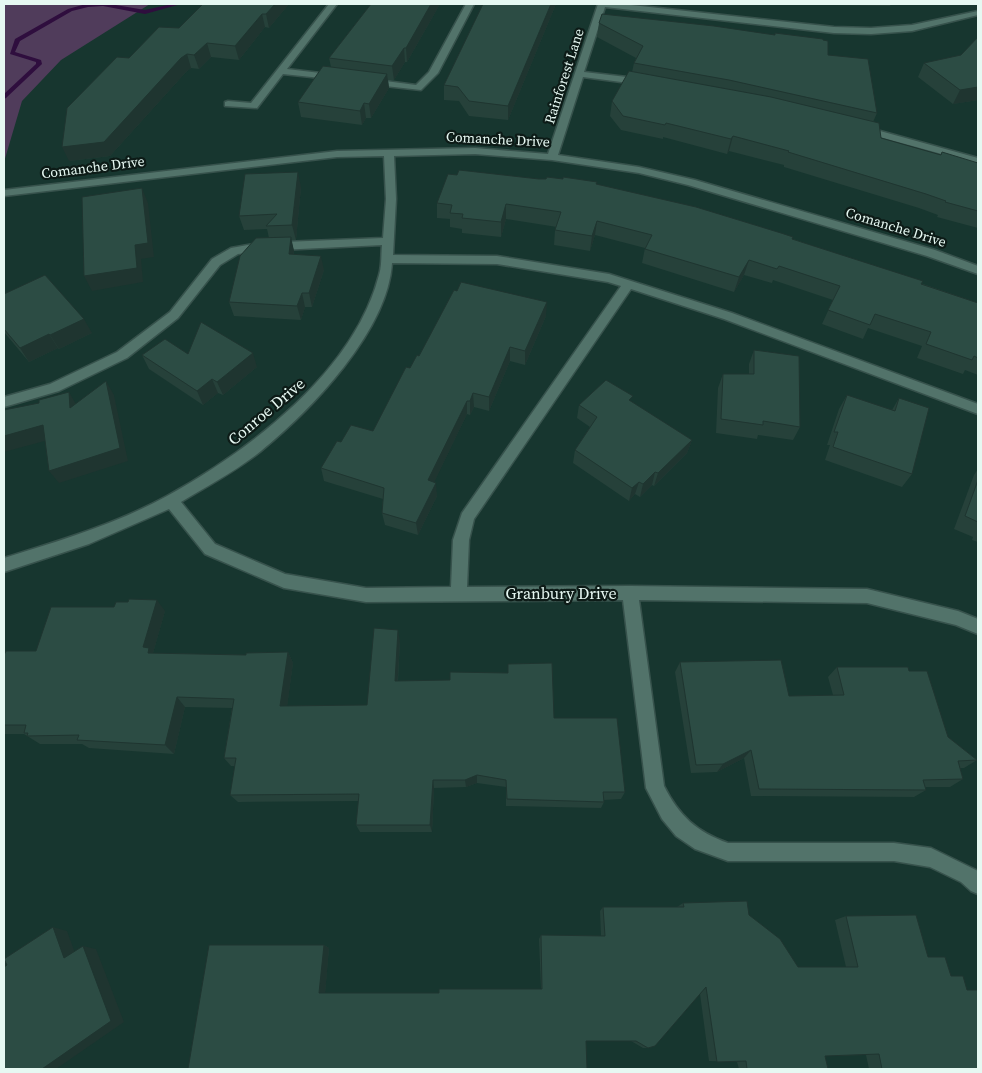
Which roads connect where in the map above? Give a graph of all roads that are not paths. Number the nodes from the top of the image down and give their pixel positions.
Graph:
1 (333, 4) edge
2 (470, 4) edge
3 (602, 4) edge
4 (978, 13) edge
5 (281, 71) junction
6 (578, 74) junction
7 (653, 83) edge
8 (228, 104) dead end
9 (850, 126) edge
10 (389, 152) junction
11 (552, 157) junction
12 (978, 161) edge
13 (4, 192) edge
14 (388, 241) junction
15 (387, 259) junction
16 (978, 270) edge
17 (629, 284) junction
18 (4, 402) edge
19 (978, 409) edge
20 (170, 501) junction
21 (4, 565) edge
22 (630, 593) junction
23 (459, 594) junction
24 (978, 627) edge
25 (978, 884) edge

1 - 5 street
2 - 5 street
3 - 4 street
3 - 6 street, Rainforest Lane
5 - 8 street
6 - 7 street
6 - 11 street, Rainforest Lane
9 - 12 street
10 - 11 street, Comanche Drive
10 - 13 street, Comanche Drive
10 - 14 street, Conroe Drive
11 - 16 street, Comanche Drive
14 - 15 street, Conroe Drive
14 - 18 street
15 - 17 street
15 - 20 street, Conroe Drive
17 - 19 street
17 - 23 street
20 - 21 street, Conroe Drive
20 - 23 street, Granbury Drive
22 - 23 street, Granbury Drive
22 - 24 street, Granbury Drive
22 - 25 street

